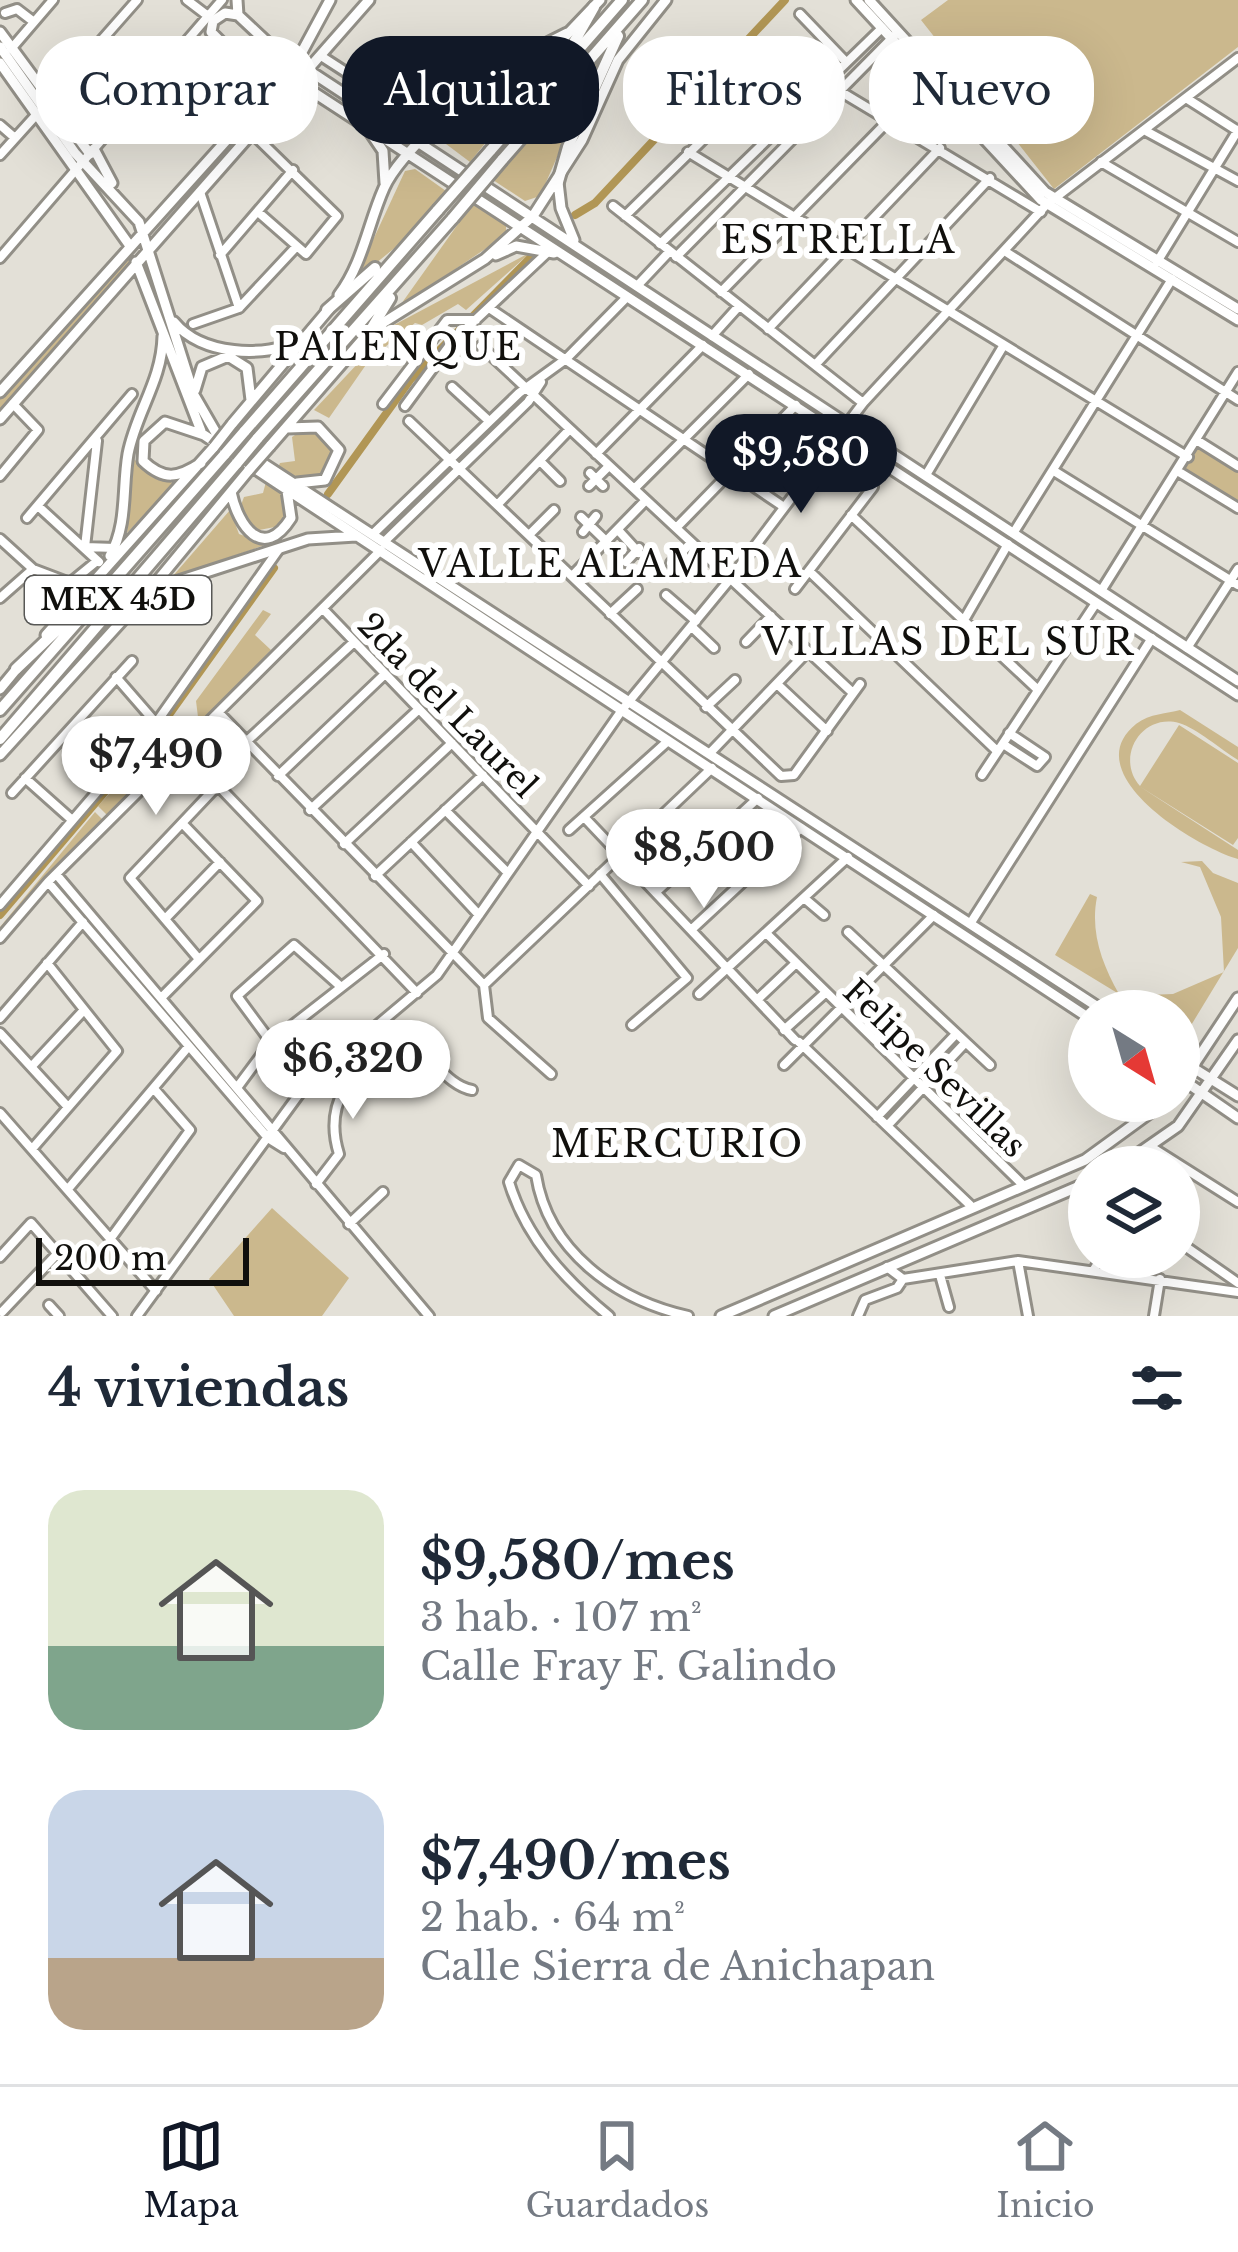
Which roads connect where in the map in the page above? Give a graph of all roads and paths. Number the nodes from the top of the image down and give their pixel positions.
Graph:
1 (52, 0) edge
2 (137, 0) edge
3 (187, 0) edge
4 (222, 0) edge
5 (238, 0) edge
6 (329, 0) edge
7 (348, 0) edge
8 (369, 0) edge
9 (622, 0) edge
10 (666, 0) edge
11 (856, 0) edge
12 (869, 0) edge
13 (639, 2) edge
14 (597, 4) edge
15 (360, 11) junction
16 (5, 13) dead end
17 (225, 13) junction
18 (800, 14) dead end
19 (238, 15) junction
20 (208, 16) junction
21 (34, 22) junction
22 (886, 25) junction
23 (572, 30) junction
24 (0, 32) edge
25 (212, 32) junction
26 (895, 34) junction
27 (105, 36) edge
28 (191, 36) edge
29 (216, 36) edge
30 (258, 36) edge
31 (310, 36) edge
32 (560, 36) edge
33 (563, 36) edge
34 (579, 36) edge
35 (592, 36) edge
36 (5, 48) edge
37 (321, 56) junction
38 (1238, 58) edge
39 (318, 59) edge
40 (846, 62) joint
41 (0, 63) edge
42 (342, 71) edge
43 (845, 80) edge
44 (36, 86) edge
45 (1186, 98) junction
46 (36, 113) edge
47 (36, 115) edge
48 (0, 125) edge
49 (1144, 130) junction
50 (1238, 130) edge
51 (15, 138) junction
52 (869, 140) edge
53 (70, 144) edge
54 (76, 144) edge
55 (99, 144) edge
56 (222, 144) edge
57 (242, 144) edge
58 (264, 144) edge
59 (378, 144) edge
60 (395, 144) edge
61 (496, 144) edge
62 (696, 144) edge
63 (758, 144) edge
64 (784, 144) edge
65 (933, 144) edge
66 (420, 145) joint
67 (940, 148) junction
68 (688, 152) junction
69 (0, 155) edge
70 (412, 155) junction
71 (86, 159) junction
72 (206, 162) junction
73 (1101, 162) junction
74 (1215, 168) junction
75 (218, 170) junction
76 (293, 170) junction
77 (725, 175) junction
78 (990, 178) junction
79 (1238, 181) edge
80 (558, 182) junction
81 (1023, 182) junction
82 (385, 183) junction
83 (744, 186) junction
84 (200, 192) junction
85 (1017, 196) junction
86 (125, 202) junction
87 (1047, 205) junction
88 (613, 206) dead end
89 (258, 212) junction
90 (1188, 212) junction
91 (533, 216) junction
92 (625, 216) junction
93 (793, 218) junction
94 (523, 226) junction
95 (143, 231) junction
96 (1238, 242) edge
97 (577, 244) junction
98 (660, 244) junction
99 (130, 246) junction
100 (296, 247) junction
101 (401, 248) junction
102 (844, 249) junction
103 (149, 250) junction
104 (550, 251) junction
105 (1006, 252) junction
106 (673, 254) junction
107 (220, 255) junction
108 (566, 256) junction
109 (0, 258) edge
110 (485, 259) junction
111 (137, 263) junction
112 (1156, 263) junction
113 (405, 273) junction
114 (1170, 274) junction
115 (894, 281) junction
116 (637, 286) junction
117 (722, 292) junction
118 (627, 297) junction
119 (739, 306) junction
120 (239, 308) junction
121 (489, 308) junction
122 (1238, 308) edge
123 (327, 310) junction
124 (948, 314) junction
125 (473, 320) junction
126 (1238, 320) edge
127 (167, 321) junction
128 (193, 324) dead end
129 (768, 329) junction
130 (370, 331) junction
131 (1139, 336) junction
132 (306, 338) junction
133 (708, 340) junction
134 (481, 346) dead end
135 (1002, 348) junction
136 (566, 359) junction
137 (815, 364) junction
138 (750, 373) junction
139 (1238, 373) edge
140 (542, 381) junction
141 (2, 384) edge
142 (452, 387) dead end
143 (523, 388) junction
144 (1228, 393) junction
145 (132, 394) dead end
146 (194, 395) junction
147 (533, 397) junction
148 (251, 400) junction
149 (1238, 400) edge
150 (863, 403) junction
151 (13, 404) junction
152 (382, 404) dead end
153 (797, 404) junction
154 (1095, 405) junction
155 (405, 406) dead end
156 (640, 410) junction
157 (0, 419) edge
158 (409, 421) dead end
159 (489, 421) junction
160 (843, 427) junction
161 (287, 428) junction
162 (569, 430) junction
163 (204, 435) junction
164 (98, 437) junction
165 (684, 441) junction
166 (1198, 441) junction
167 (220, 451) junction
168 (596, 454) junction
169 (1188, 458) junction
170 (449, 459) junction
171 (540, 461) junction
172 (201, 463) junction
173 (243, 466) junction
174 (609, 466) junction
175 (1238, 466) edge
176 (459, 468) junction
177 (1054, 471) junction
178 (730, 472) junction
179 (1179, 472) junction
180 (926, 475) junction
181 (0, 476) edge
182 (554, 476) dead end
183 (594, 481) dead end
184 (280, 482) junction
185 (296, 483) junction
186 (873, 487) dead end
187 (635, 488) junction
188 (231, 492) junction
189 (646, 500) junction
190 (499, 503) junction
191 (782, 505) junction
192 (38, 506) junction
193 (1238, 508) edge
194 (550, 515) dead end
195 (851, 515) junction
196 (27, 518) dead end
197 (587, 522) dead end
198 (1145, 527) junction
199 (676, 528) junction
200 (618, 530) junction
201 (1014, 532) junction
202 (374, 533) junction
203 (530, 534) junction
204 (360, 536) junction
205 (0, 539) edge
206 (608, 542) junction
207 (691, 543) junction
208 (1008, 544) junction
209 (384, 545) junction
210 (85, 547) junction
211 (115, 548) junction
212 (279, 549) junction
213 (675, 559) dead end
214 (626, 562) dead end
215 (101, 563) junction
216 (33, 569) junction
217 (1238, 569) edge
218 (809, 571) junction
219 (119, 572) junction
220 (572, 577) junction
221 (731, 578) junction
222 (1234, 583) edge
223 (795, 589) dead end
224 (148, 591) junction
225 (1101, 591) junction
226 (632, 593) dead end
227 (0, 598) edge
228 (672, 599) dead end
229 (1096, 603) junction
230 (322, 609) junction
231 (610, 614) junction
232 (770, 616) junction
233 (964, 620) junction
234 (694, 624) junction
235 (1152, 638) junction
236 (353, 642) junction
237 (746, 642) dead end
238 (714, 648) dead end
239 (1187, 648) junction
240 (808, 651) junction
241 (132, 662) dead end
242 (662, 663) junction
243 (16, 669) junction
244 (385, 674) junction
245 (116, 677) junction
246 (735, 680) dead end
247 (1238, 681) edge
248 (776, 683) junction
249 (0, 689) edge
250 (1037, 689) junction
251 (1238, 695) edge
252 (626, 705) junction
253 (706, 707) junction
254 (419, 709) junction
255 (0, 710) edge
256 (219, 713) junction
257 (156, 724) junction
258 (827, 730) junction
259 (730, 732) junction
260 (1009, 733) junction
261 (0, 739) edge
262 (669, 740) junction
263 (247, 742) junction
264 (452, 743) junction
265 (1000, 747) junction
266 (183, 749) junction
267 (711, 752) junction
268 (0, 755) edge
269 (712, 768) junction
270 (982, 775) dead end
271 (278, 776) junction
272 (483, 776) junction
273 (25, 778) junction
274 (218, 785) junction
275 (12, 793) dead end
276 (758, 798) junction
277 (310, 810) junction
278 (446, 810) junction
279 (584, 817) junction
280 (71, 819) junction
281 (182, 823) junction
282 (802, 827) junction
283 (534, 830) junction
284 (569, 830) dead end
285 (411, 842) junction
286 (344, 844) junction
287 (850, 851) junction
288 (620, 854) junction
289 (220, 862) junction
290 (508, 872) junction
291 (56, 874) junction
292 (600, 874) junction
293 (375, 876) junction
294 (888, 877) junction
295 (48, 882) junction
296 (589, 886) junction
297 (657, 891) junction
298 (804, 898) junction
299 (0, 905) edge
300 (479, 915) junction
301 (934, 915) junction
302 (824, 916) dead end
303 (165, 919) junction
304 (83, 922) junction
305 (970, 924) junction
306 (692, 929) junction
307 (848, 932) dead end
308 (766, 933) junction
309 (0, 938) edge
310 (384, 954) junction
311 (452, 955) junction
312 (199, 958) junction
313 (47, 963) junction
314 (795, 964) junction
315 (727, 968) junction
316 (886, 968) junction
317 (484, 985) junction
318 (340, 986) junction
319 (1072, 990) edge
320 (417, 993) junction
321 (699, 994) dead end
322 (824, 994) junction
323 (162, 997) junction
324 (1238, 998) edge
325 (758, 999) junction
326 (1068, 1004) edge
327 (152, 1005) junction
328 (84, 1010) junction
329 (842, 1012) junction
330 (0, 1018) edge
331 (632, 1025) dead end
332 (784, 1030) junction
333 (0, 1033) edge
334 (956, 1034) junction
335 (1238, 1040) edge
336 (271, 1042) junction
337 (799, 1042) junction
338 (965, 1043) junction
339 (189, 1046) junction
340 (1200, 1057) edge
341 (784, 1065) dead end
342 (990, 1065) dead end
343 (32, 1066) junction
344 (1200, 1072) edge
345 (551, 1074) dead end
346 (914, 1079) junction
347 (1213, 1080) junction
348 (239, 1085) junction
349 (923, 1087) junction
350 (154, 1090) junction
351 (472, 1090) dead end
352 (1200, 1092) edge
353 (1204, 1094) junction
354 (1238, 1096) edge
355 (68, 1108) junction
356 (0, 1113) edge
357 (878, 1117) junction
358 (1238, 1118) edge
359 (1139, 1122) edge
360 (887, 1126) junction
361 (276, 1130) junction
362 (268, 1138) junction
363 (1152, 1146) edge
364 (286, 1148) junction
365 (32, 1150) junction
366 (1200, 1178) edge
367 (316, 1184) junction
368 (1023, 1185) junction
369 (68, 1189) junction
370 (1068, 1191) edge
371 (383, 1192) dead end
372 (540, 1200) junction
373 (1238, 1202) edge
374 (970, 1205) junction
375 (520, 1210) junction
376 (349, 1224) junction
377 (111, 1238) junction
378 (561, 1239) junction
379 (545, 1252) junction
380 (58, 1253) junction
381 (0, 1256) edge
382 (1200, 1258) edge
383 (1018, 1261) junction
384 (885, 1266) junction
385 (1068, 1268) edge
386 (940, 1275) junction
387 (1152, 1278) edge
388 (903, 1279) junction
389 (1160, 1279) junction
390 (1238, 1287) edge
391 (156, 1291) junction
392 (50, 1304) dead end
393 (949, 1306) dead end
394 (2, 1312) edge
395 (791, 1312) edge
396 (59, 1316) edge
397 (112, 1316) edge
398 (137, 1316) edge
399 (429, 1316) edge
400 (609, 1316) edge
401 (688, 1316) edge
402 (721, 1316) edge
403 (774, 1316) edge
404 (858, 1316) edge
405 (1028, 1316) edge
406 (1154, 1316) edge

1 - 21 street
2 - 27 street
3 - 20 street
4 - 20 street
5 - 19 main road
6 - 31 main road
7 - 15 main road
8 - 15 main road
9 - 35 highway, MEX 45D
10 - 80 main road
11 - 22 main road
12 - 22 main road
13 - 80 highway
13 - 113 highway, MEX 45D, bridge
14 - 23 main road
14 - 34 highway
15 - 37 main road
16 - 21 street
17 - 19 main road
17 - 20 main road
17 - 25 main road
18 - 40 street
19 - 30 main road
20 - 25 main road
20 - 28 street
21 - 36 street
22 - 26 main road
22 - 40 street
23 - 32 street
23 - 33 main road
24 - 36 main road
25 - 29 main road
26 - 43 street
26 - 81 main road
26 - 87 main road
36 - 44 main road
36 - 71 main road
37 - 39 main road
37 - 42 street
38 - 45 street
41 - 46 main road
45 - 49 street
45 - 50 street
47 - 51 street
48 - 51 street
49 - 73 street
49 - 74 street
50 - 74 street
51 - 69 street
52 - 93 street
53 - 71 main road
54 - 71 main road
55 - 71 street
56 - 72 main road
57 - 75 main road
58 - 76 street
59 - 82 main road
60 - 70 main road
61 - 101 highway, MEX 45D, bridge
62 - 68 street
63 - 77 street
64 - 83 street
65 - 67 street
66 - 70 main road
66 - 91 main road
67 - 78 street
67 - 102 street
68 - 77 street
68 - 92 street
70 - 82 main road
70 - 94 main road
71 - 86 main road
71 - 86 main road
71 - 99 main road
71 - 109 street
72 - 75 main road
72 - 95 main road
73 - 87 street
73 - 90 street
74 - 79 street
74 - 90 street
75 - 84 main road
76 - 89 street
76 - 100 street
77 - 83 street
77 - 98 street
78 - 85 street
78 - 115 street
80 - 91 main road
80 - 97 main road
81 - 85 street
81 - 87 main road
82 - 123 main road
83 - 93 street
83 - 106 street
84 - 103 main road
84 - 107 street
85 - 87 street
86 - 95 main road
87 - 105 street
87 - 112 main road
88 - 92 street
89 - 100 street
89 - 107 street
90 - 96 street
90 - 112 street
91 - 94 main road
91 - 97 main road
92 - 98 street
93 - 102 street
93 - 117 street
94 - 108 main road
94 - 110 main road
95 - 99 main road
95 - 103 main road
97 - 116 main road
98 - 106 street
99 - 111 main road
99 - 141 main road
100 - 120 street
101 - 123 highway
101 - 167 highway, MEX 45D, bridge
102 - 115 street
102 - 129 street
103 - 111 main road
103 - 127 main road
104 - 108 main road
104 - 110 main road
104 - 121 street
105 - 124 street
105 - 131 street
106 - 116 street
106 - 117 street
107 - 120 street
108 - 118 main road
110 - 130 main road
111 - 127 main road
111 - 151 main road
112 - 114 main road
113 - 130 highway
113 - 173 highway, MEX 45D, bridge
114 - 122 main road
114 - 126 main road
114 - 131 street
115 - 124 street
115 - 137 street
116 - 133 main road
117 - 119 street
118 - 133 main road
118 - 136 street
119 - 129 street
119 - 133 street
120 - 128 street
121 - 125 street
121 - 136 street
123 - 132 main road
124 - 135 street
124 - 150 street
125 - 152 street
125 - 155 street
127 - 132 main road
127 - 146 main road
127 - 163 main road
127 - 211 main road
129 - 137 street
130 - 161 main road
131 - 144 street
131 - 154 street
132 - 148 main road
133 - 138 main road
133 - 156 street
133 - 160 main road
134 - 143 street
135 - 154 street
135 - 180 street
136 - 140 street
136 - 156 street
137 - 150 street
138 - 153 main road
138 - 165 street
139 - 144 street
140 - 143 street
140 - 147 street
142 - 159 street
143 - 147 street
143 - 159 street
144 - 149 street
144 - 166 street
145 - 164 street
146 - 148 main road
146 - 185 main road
147 - 162 street
147 - 176 street
148 - 167 main road, bridge
150 - 160 street
151 - 157 main road
151 - 181 street
153 - 160 main road
153 - 178 street
154 - 169 street
154 - 177 street
156 - 165 street
156 - 168 street
158 - 170 street
159 - 170 street
160 - 180 main road
160 - 191 street
160 - 208 main road
161 - 173 main road, bridge
161 - 185 main road
162 - 168 street
162 - 171 street
163 - 172 main road
163 - 184 main road
164 - 192 street
164 - 210 street
165 - 178 street
165 - 187 street
166 - 169 street
166 - 175 street
167 - 172 main road
167 - 219 highway, MEX 45D
168 - 174 street
169 - 179 street
170 - 176 street
170 - 202 street
171 - 182 street
171 - 190 street
172 - 215 main road
173 - 188 main road
173 - 261 highway, MEX 45D
174 - 183 street
174 - 187 street
176 - 190 street
176 - 209 street
177 - 198 street
177 - 201 street
178 - 191 street
178 - 199 street
179 - 193 street
179 - 198 street
180 - 201 main road
184 - 188 main road
184 - 204 main road
185 - 202 main road
186 - 195 street
187 - 189 street
188 - 224 main road
189 - 199 street
189 - 200 street
190 - 203 street
191 - 221 street
192 - 196 street
192 - 210 street
194 - 203 street
195 - 218 street
195 - 233 street
197 - 206 street
198 - 222 street
198 - 225 street
199 - 207 street
200 - 206 street
200 - 214 street
201 - 225 main road
202 - 209 main road
203 - 220 street
204 - 209 main road
204 - 212 main road
205 - 216 street
206 - 220 street
207 - 213 street
207 - 221 street
208 - 229 main road
208 - 233 street
209 - 230 street
209 - 252 main road
210 - 211 street
210 - 215 street
211 - 215 main road
212 - 224 main road
212 - 257 street
215 - 216 street
215 - 243 main road
216 - 227 street
217 - 222 street
218 - 223 street
218 - 265 street
219 - 243 highway
219 - 255 highway, MEX 45D
220 - 231 street
221 - 232 street
221 - 234 street
222 - 239 street
224 - 268 main road
225 - 239 main road
226 - 231 street
228 - 234 street
229 - 235 main road
229 - 250 street
230 - 236 street, 2da del Laurel
230 - 256 street
231 - 242 street
232 - 237 street
232 - 240 street
233 - 250 street
234 - 238 street
234 - 242 street
235 - 251 main road
235 - 305 street
236 - 244 street, 2da del Laurel
236 - 263 street
239 - 247 main road
240 - 248 street
240 - 258 street
241 - 245 street
242 - 252 street
242 - 253 street
243 - 249 main road
244 - 254 street, 2da del Laurel
244 - 271 street
245 - 257 street
245 - 273 street
246 - 253 street
248 - 258 street
248 - 259 street
250 - 260 street
252 - 262 main road
252 - 267 main road
252 - 283 street
253 - 259 street
254 - 264 street, 2da del Laurel
254 - 277 street
256 - 263 street
256 - 266 street
257 - 280 street
258 - 259 street
259 - 267 street
260 - 265 street
260 - 265 street
262 - 269 main road
262 - 279 street
263 - 271 street
264 - 272 street, 2da del Laurel
264 - 286 street
265 - 270 street
266 - 274 street
266 - 291 street
267 - 287 main road
269 - 276 main road
269 - 288 street
271 - 277 street
272 - 278 street
272 - 283 street, 2da del Laurel
273 - 275 street
273 - 280 street
274 - 281 street
274 - 310 street
276 - 282 main road
276 - 297 street
277 - 286 street
278 - 285 street
278 - 290 street
279 - 284 street
279 - 288 street
280 - 299 street
281 - 289 street
281 - 303 street
282 - 287 main road
282 - 306 street
283 - 290 street
283 - 296 street, 2da del Laurel
285 - 293 street
285 - 300 street
286 - 293 street
287 - 294 main road
287 - 298 street
288 - 292 street
288 - 297 street
289 - 303 street
289 - 312 street
290 - 300 street
291 - 295 street
291 - 323 street
292 - 296 street
292 - 331 street
293 - 311 street
294 - 301 main road
294 - 305 main road
295 - 304 street
295 - 309 street
296 - 317 street
297 - 306 street
298 - 302 street
298 - 308 street
300 - 311 street
301 - 316 street
301 - 326 main road
303 - 312 street
304 - 313 street
304 - 327 street
305 - 319 main road
306 - 315 street
307 - 316 street
308 - 314 street, Felipe Sevillas
308 - 315 street
310 - 318 street
310 - 320 street
311 - 317 street
311 - 320 street
312 - 323 street
313 - 328 street
313 - 330 street
314 - 322 street, Felipe Sevillas
314 - 325 street
315 - 321 street
315 - 325 street
316 - 329 street
316 - 334 street
317 - 345 street
318 - 336 street
318 - 336 street
320 - 361 street
322 - 329 street, Felipe Sevillas
322 - 332 street
323 - 327 street
323 - 348 street
324 - 340 main road
325 - 332 street
327 - 339 street
328 - 343 street
328 - 355 street
329 - 337 street
329 - 346 street, Felipe Sevillas
332 - 337 street
333 - 343 street
334 - 338 street
334 - 346 street
335 - 347 main road
336 - 348 street
337 - 341 street
337 - 357 street
338 - 342 street
338 - 349 street
339 - 350 street
339 - 362 street
343 - 355 street
344 - 347 main road
346 - 349 street, Felipe Sevillas
346 - 357 street
347 - 353 main road
347 - 354 main road
348 - 361 street
349 - 360 street
349 - 368 street, Felipe Sevillas
350 - 369 street
350 - 377 street
351 - 367 street
352 - 353 main road
353 - 358 main road
353 - 363 main road
355 - 365 street
356 - 365 street
357 - 360 street
359 - 368 main road
360 - 374 street
361 - 362 street
361 - 364 street
362 - 364 street
362 - 391 street
364 - 367 street
365 - 369 street
366 - 373 street
367 - 376 street
368 - 374 main road
369 - 377 street
370 - 384 main road
371 - 376 street
372 - 375 street
372 - 375 street
372 - 378 street
374 - 402 main road
375 - 379 street
376 - 399 street
377 - 391 street
378 - 379 street
378 - 401 street
379 - 400 street
380 - 381 street
380 - 394 street
380 - 397 street
382 - 390 street
383 - 385 street
383 - 386 street
383 - 405 street
384 - 388 street
384 - 395 main road
386 - 388 street
386 - 393 street
387 - 389 street
388 - 404 street
389 - 390 street
389 - 406 street
391 - 398 street
392 - 396 street
395 - 403 main road

